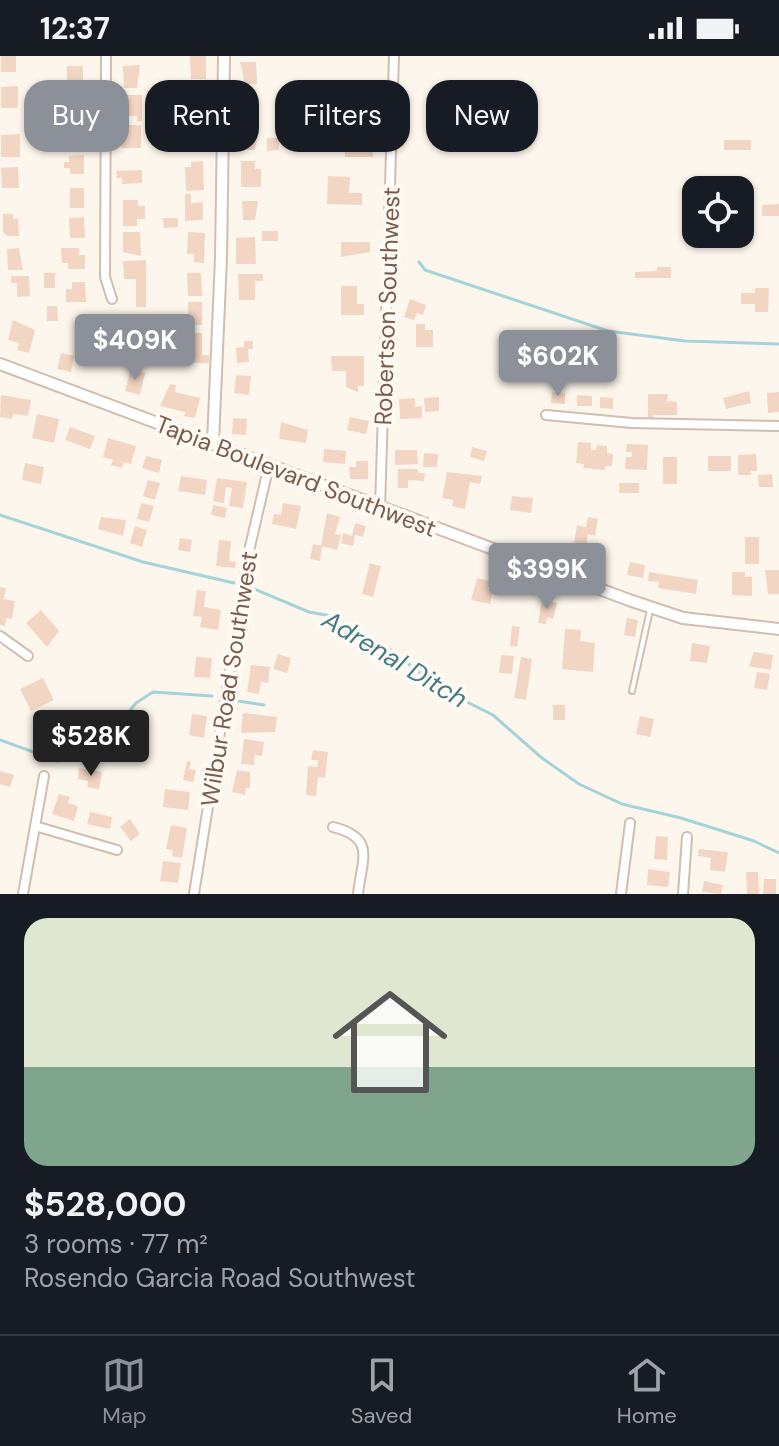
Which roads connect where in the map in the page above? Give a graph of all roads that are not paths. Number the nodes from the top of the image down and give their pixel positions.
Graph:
1 (106, 56) edge
2 (224, 56) edge
3 (394, 56) edge
4 (112, 299) dead end
5 (0, 364) edge
6 (546, 415) dead end
7 (779, 426) edge
8 (213, 442) junction
9 (269, 465) junction
10 (380, 508) junction
11 (650, 607) junction
12 (779, 629) edge
13 (0, 636) edge
14 (28, 656) dead end
15 (632, 691) dead end
16 (44, 776) dead end
17 (630, 823) dead end
18 (35, 826) junction
19 (333, 827) dead end
20 (687, 837) dead end
21 (117, 850) dead end
22 (23, 894) edge
23 (194, 894) edge
24 (358, 894) edge
25 (621, 894) edge
26 (683, 894) edge

1 - 4 street
2 - 8 street
3 - 10 street, Robertson Southwest
5 - 8 street, Tapia Boulevard Southwest
6 - 7 street
8 - 9 street, Tapia Boulevard Southwest
9 - 10 street, Tapia Boulevard Southwest
9 - 23 street, Wilbur Road Southwest
10 - 11 street, Tapia Boulevard Southwest
11 - 12 street, Tapia Boulevard Southwest
11 - 15 lane
13 - 14 street
16 - 18 street
17 - 25 street
18 - 21 street
18 - 22 street
19 - 24 street
20 - 26 street

